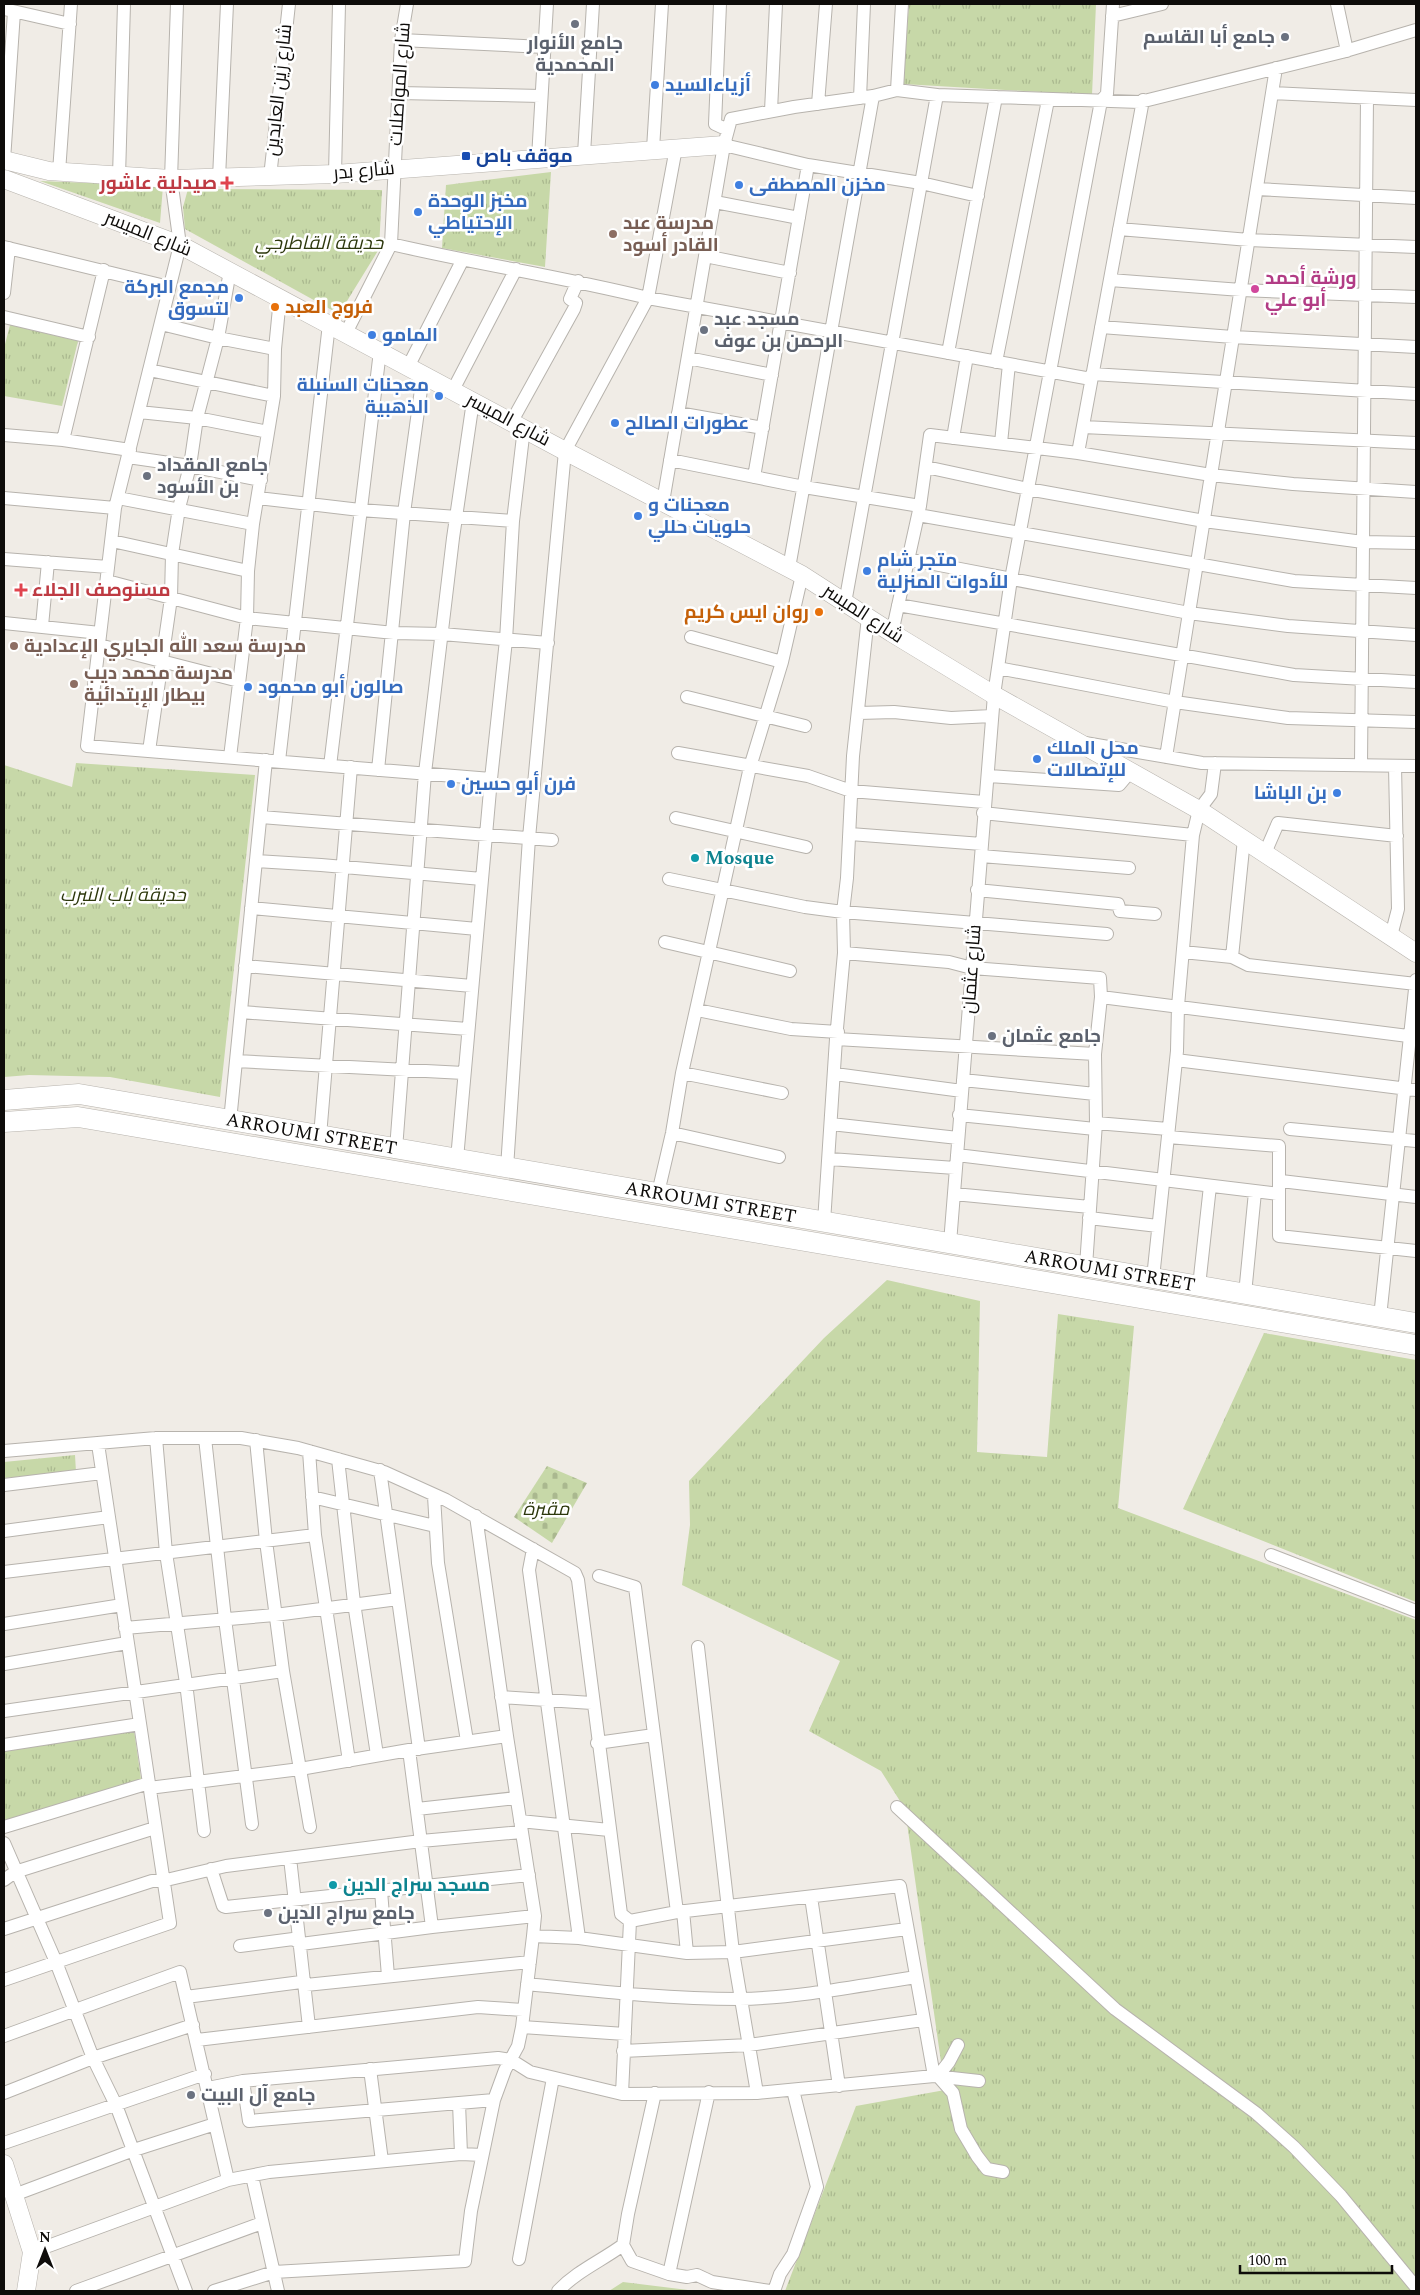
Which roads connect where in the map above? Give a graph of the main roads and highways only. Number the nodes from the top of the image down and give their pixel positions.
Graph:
1 (726, 138) road end
2 (4, 160) edge
3 (4, 179) edge
4 (1416, 953) edge
5 (4, 1100) edge
6 (4, 1122) edge
7 (1416, 1323) edge
8 (1416, 1345) edge
9 (4, 2164) edge
10 (25, 2291) edge

1 - 2 main road, شارع بدر
3 - 4 main road, شارع الميسر
5 - 7 main road, ARROUMI STREET
6 - 8 main road, ARROUMI STREET
9 - 10 main road

